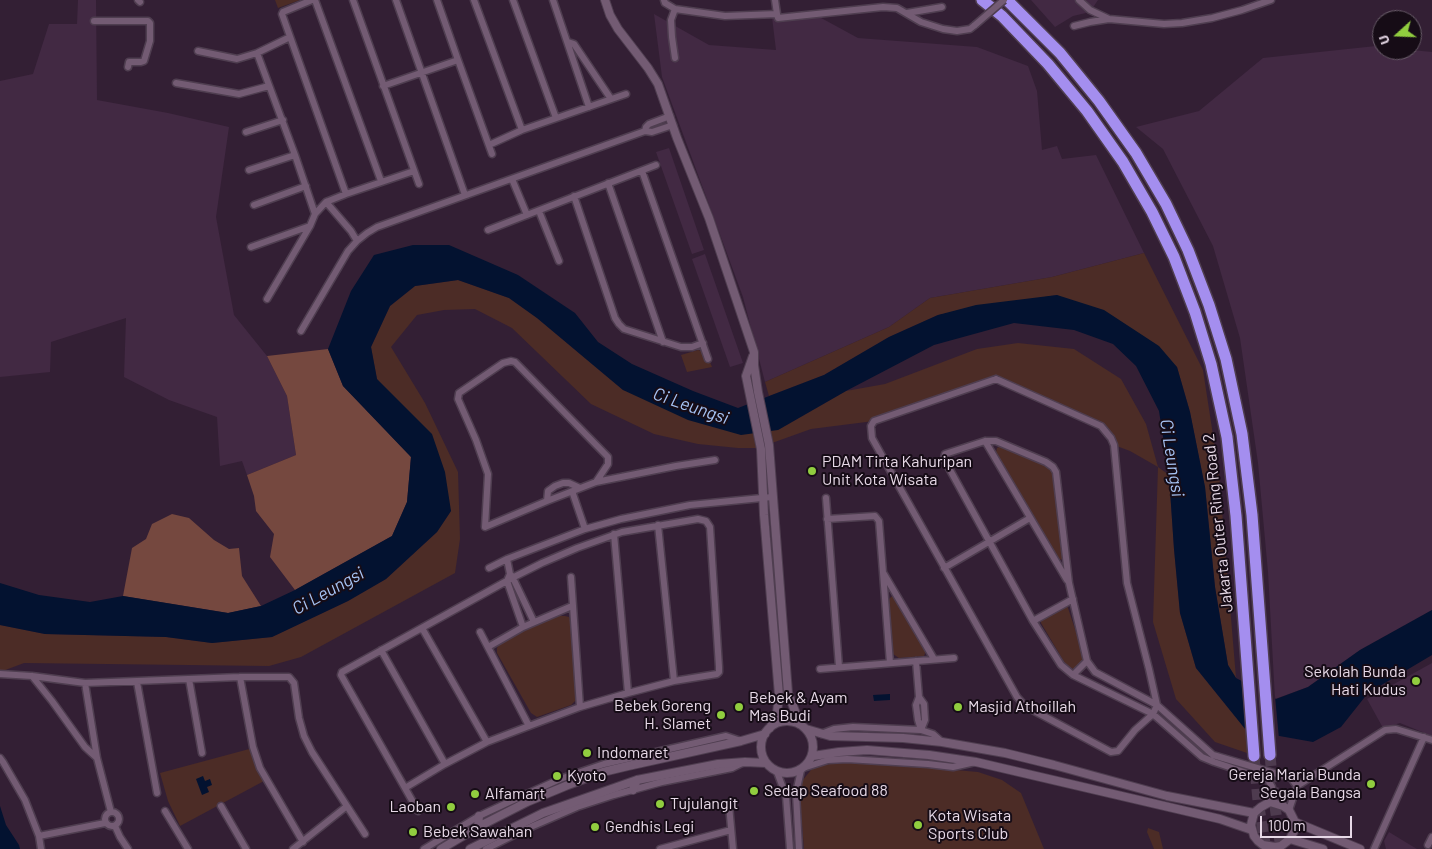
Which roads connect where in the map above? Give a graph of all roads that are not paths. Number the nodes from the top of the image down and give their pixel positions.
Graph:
1 (314, 0) edge
2 (353, 0) edge
3 (396, 0) edge
4 (438, 0) edge
5 (474, 0) edge
6 (513, 0) edge
7 (553, 0) edge
8 (605, 0) edge
9 (664, 0) edge
10 (775, 0) edge
11 (982, 0) edge
12 (1005, 0) edge
13 (1079, 0) edge
14 (1270, 0) edge
15 (942, 7) dead end
16 (675, 9) junction
17 (907, 13) junction
18 (777, 14) junction
19 (1109, 19) junction
20 (94, 21) dead end
21 (1074, 26) dead end
22 (290, 37) junction
23 (568, 42) junction
24 (198, 51) dead end
25 (257, 53) junction
26 (674, 58) dead end
27 (458, 60) junction
28 (128, 67) dead end
29 (421, 72) junction
30 (176, 83) dead end
31 (269, 86) junction
32 (384, 86) junction
33 (626, 94) dead end
34 (611, 99) junction
35 (589, 107) junction
36 (670, 116) junction
37 (556, 118) junction
38 (283, 120) junction
39 (673, 125) junction
40 (522, 130) junction
41 (645, 131) junction
42 (246, 132) dead end
43 (489, 145) junction
44 (492, 154) dead end
45 (295, 155) junction
46 (656, 165) dead end
47 (249, 170) dead end
48 (642, 170) junction
49 (414, 171) junction
50 (512, 179) junction
51 (381, 181) junction
52 (608, 183) junction
53 (419, 184) dead end
54 (306, 186) junction
55 (346, 194) junction
56 (465, 195) junction
57 (574, 196) junction
58 (326, 202) junction
59 (254, 205) dead end
60 (540, 210) junction
61 (315, 214) junction
62 (527, 215) junction
63 (310, 226) junction
64 (488, 230) dead end
65 (357, 241) junction
66 (251, 247) dead end
67 (559, 261) dead end
68 (267, 299) dead end
69 (300, 331) dead end
70 (664, 342) junction
71 (703, 343) junction
72 (754, 352) junction
73 (708, 359) dead end
74 (985, 442) junction
75 (715, 460) dead end
76 (596, 482) junction
77 (580, 488) junction
78 (572, 491) junction
79 (772, 497) junction
80 (763, 498) junction
81 (826, 498) dead end
82 (547, 501) junction
83 (1030, 518) junction
84 (828, 519) junction
85 (658, 525) junction
86 (585, 529) junction
87 (614, 534) junction
88 (990, 542) junction
89 (507, 559) junction
90 (489, 568) dead end
91 (944, 568) junction
92 (883, 571) junction
93 (571, 577) dead end
94 (510, 578) junction
95 (1068, 583) junction
96 (1073, 599) junction
97 (572, 606) junction
98 (1033, 621) junction
99 (534, 622) junction
100 (524, 627) junction
101 (422, 628) junction
102 (480, 632) dead end
103 (488, 646) junction
104 (381, 650) junction
105 (954, 658) dead end
106 (934, 659) junction
107 (916, 661) junction
108 (1087, 661) junction
109 (890, 663) junction
110 (839, 667) junction
111 (820, 669) dead end
112 (0, 674) edge
113 (1072, 675) junction
114 (32, 676) junction
115 (240, 677) junction
116 (189, 679) junction
117 (674, 681) junction
118 (137, 682) junction
119 (85, 683) junction
120 (628, 692) junction
121 (1157, 705) junction
122 (580, 707) junction
123 (1153, 714) junction
124 (529, 726) junction
125 (803, 727) junction
126 (921, 730) junction
127 (767, 731) junction
128 (822, 734) junction
129 (1424, 737) junction
130 (1432, 740) edge
131 (741, 741) junction
132 (487, 742) junction
133 (942, 742) junction
134 (202, 752) dead end
135 (1270, 755) tunnel mouth
136 (812, 756) junction
137 (1254, 756) tunnel mouth
138 (0, 758) edge
139 (98, 758) junction
140 (618, 760) junction
141 (745, 762) junction
142 (976, 762) junction
143 (766, 763) junction
144 (445, 764) junction
145 (628, 766) junction
146 (804, 768) junction
147 (778, 772) junction
148 (637, 780) junction
149 (1296, 786) junction
150 (405, 788) junction
151 (633, 790) junction
152 (157, 793) dead end
153 (1270, 802) junction
154 (729, 805) dead end
155 (221, 806) dead end
156 (347, 806) junction
157 (1289, 810) junction
158 (165, 811) dead end
159 (418, 811) dead end
160 (111, 812) junction
161 (1254, 814) junction
162 (480, 816) junction
163 (1294, 822) junction
164 (105, 823) junction
165 (114, 826) junction
166 (478, 827) junction
167 (731, 830) junction
168 (1252, 830) junction
169 (365, 834) dead end
170 (39, 836) junction
171 (1432, 837) edge
172 (120, 838) junction
173 (1290, 839) junction
174 (303, 842) junction
175 (686, 845) edge
176 (1428, 845) dead end
177 (473, 848) edge
178 (40, 849) edge
179 (120, 849) edge
180 (128, 849) edge
181 (188, 849) edge
182 (246, 849) edge
183 (294, 849) edge
184 (424, 849) edge
185 (441, 849) edge
186 (486, 849) edge
187 (660, 849) edge
188 (733, 849) edge
189 (790, 849) edge
190 (799, 849) edge
191 (1323, 849) edge
192 (1360, 849) edge
193 (1374, 849) edge

1 - 22 street
1 - 51 street
2 - 32 street
3 - 29 street
4 - 27 street
5 - 40 street
6 - 37 street
7 - 23 street
8 - 36 street
9 - 16 street
10 - 18 street
11 - 137 highway, Jakarta Outer Ring Road 2
12 - 17 street, bridge
12 - 135 highway, Jakarta Outer Ring Road 2
13 - 19 street
14 - 19 street
15 - 17 street
16 - 18 street
16 - 26 street
17 - 18 street
19 - 21 street
20 - 28 street
22 - 25 street
22 - 55 street
23 - 34 street
23 - 35 street
24 - 25 street
25 - 31 street
27 - 29 street
27 - 43 street
29 - 32 street
29 - 56 street
30 - 31 street
31 - 38 street
32 - 49 street
33 - 34 street
34 - 35 street
35 - 37 street
36 - 39 street
36 - 41 street
37 - 40 street
38 - 42 street
38 - 45 street
39 - 41 street
39 - 72 street
40 - 43 street
41 - 50 street
43 - 44 street
45 - 47 street
45 - 54 street
46 - 48 street
48 - 52 street
48 - 71 street
49 - 51 street
49 - 53 street
50 - 56 street
50 - 62 street
51 - 55 street
52 - 57 street
52 - 70 street
54 - 59 street
54 - 61 street
55 - 58 street
56 - 65 street
57 - 60 street
57 - 70 street
58 - 61 street
58 - 65 street
60 - 62 street
60 - 67 street
61 - 63 street
62 - 64 street
63 - 66 street
63 - 68 street
65 - 69 street
70 - 71 street
71 - 73 street
72 - 79 street
72 - 80 street
74 - 83 street
74 - 88 street
74 - 95 street
75 - 76 street
76 - 77 street
76 - 82 street
77 - 78 street
77 - 82 street
78 - 82 street
78 - 86 street
79 - 80 street
79 - 125 street
80 - 86 street
80 - 127 street
81 - 84 street
83 - 88 street
83 - 95 street
84 - 92 street
84 - 110 street
85 - 87 street
85 - 117 street
85 - 117 street
86 - 89 street
87 - 94 street
87 - 120 street
88 - 91 street
88 - 98 street
89 - 90 street
89 - 94 street
91 - 121 street
91 - 123 street
92 - 106 street
92 - 109 street
93 - 97 street
94 - 99 street
94 - 100 street
94 - 101 street
95 - 96 street
96 - 98 street
96 - 108 street
97 - 99 street
97 - 122 street
98 - 113 street
99 - 100 street
100 - 103 street
101 - 104 street
101 - 132 street
102 - 103 street
103 - 124 street
104 - 144 street
104 - 150 street
105 - 106 street
106 - 107 street
107 - 109 street
107 - 126 street
108 - 113 street
108 - 121 street
109 - 110 street
110 - 111 street
112 - 114 street
113 - 123 street
114 - 119 street
114 - 139 street
115 - 116 street
115 - 156 street
115 - 174 street
116 - 118 street
116 - 134 street
117 - 120 street
118 - 119 street
118 - 152 street
119 - 139 street
120 - 122 street
121 - 123 street
121 - 149 street
122 - 124 street
123 - 153 street
124 - 132 street
125 - 127 street
125 - 128 street
125 - 136 street
126 - 128 street
126 - 133 street
127 - 131 street
127 - 143 street
128 - 133 street
129 - 130 street
129 - 149 street
129 - 193 street
131 - 140 street
131 - 145 street
132 - 144 street
133 - 161 street
136 - 142 street
136 - 146 street
138 - 170 street
139 - 160 street
140 - 145 street
140 - 162 street
141 - 143 street
141 - 148 street
141 - 151 street
142 - 146 street
142 - 168 street
143 - 147 street
144 - 150 street
145 - 166 street
146 - 147 street
146 - 190 street
147 - 189 street
148 - 151 street
148 - 177 street
149 - 157 street
150 - 159 street
151 - 186 street
153 - 157 street
153 - 161 street
154 - 167 street
155 - 182 street
156 - 169 street
156 - 174 street
157 - 163 street
158 - 181 street
160 - 164 street
160 - 165 street
161 - 168 street
162 - 166 street
162 - 184 street
163 - 173 street
163 - 192 street
164 - 165 street
164 - 170 street
165 - 172 street
166 - 185 street
167 - 175 street
167 - 188 street
168 - 173 street
170 - 178 street
171 - 176 street
172 - 179 street
172 - 180 street
173 - 191 street
174 - 183 street
175 - 187 street
177 - 186 street

